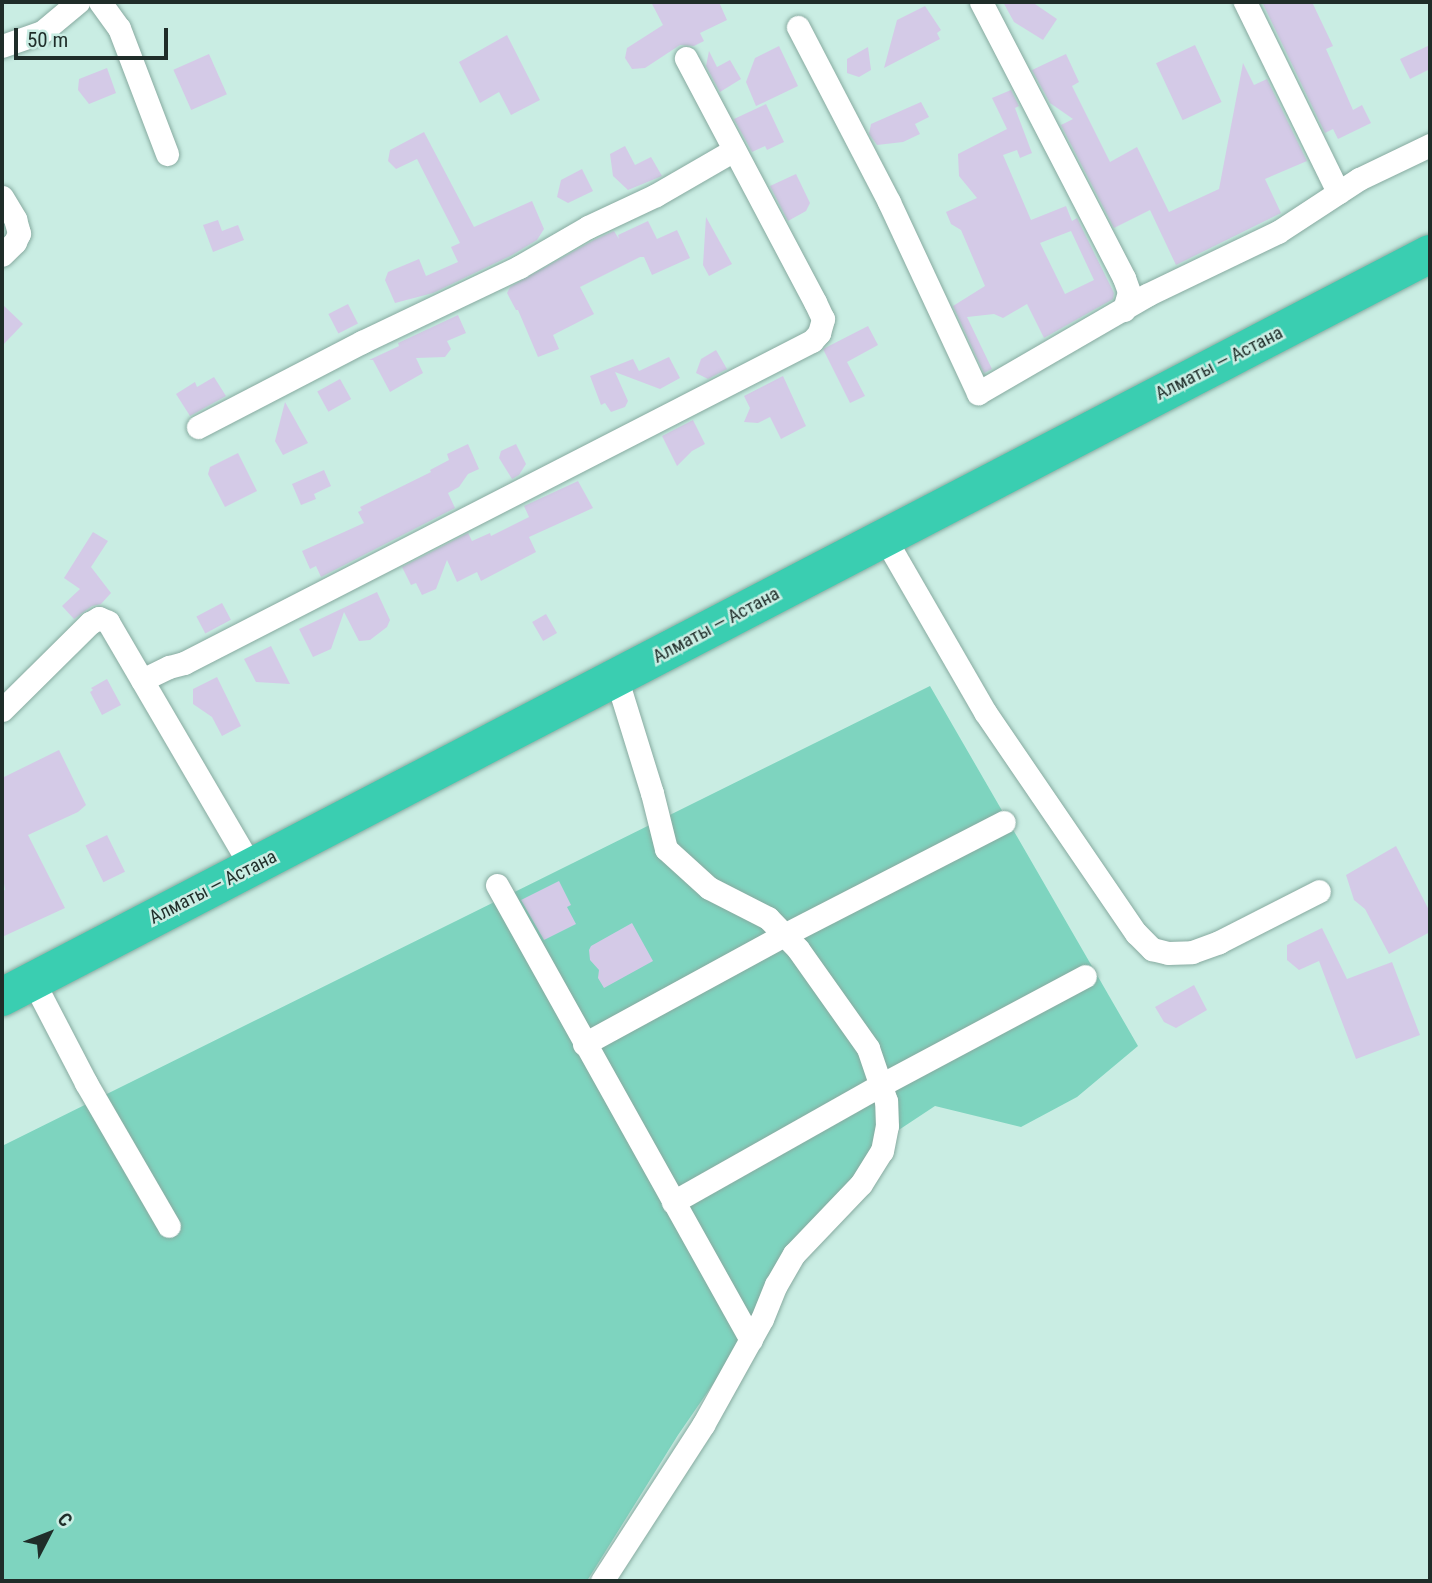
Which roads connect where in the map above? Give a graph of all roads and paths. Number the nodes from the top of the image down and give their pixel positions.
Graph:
1 (78, 2) edge
2 (100, 2) edge
3 (981, 2) edge
4 (1245, 2) edge
5 (798, 27) dead end
6 (2, 46) edge
7 (686, 58) dead end
8 (1430, 145) edge
9 (734, 150) junction
10 (167, 154) dead end
11 (1338, 192) junction
12 (2, 197) edge
13 (1430, 254) edge
14 (2, 256) edge
15 (1124, 310) junction
16 (198, 427) dead end
17 (884, 537) junction
18 (616, 677) junction
19 (142, 680) junction
20 (2, 710) edge
21 (1004, 822) dead end
22 (251, 867) junction
23 (497, 885) dead end
24 (1319, 891) dead end
25 (784, 935) junction
26 (1085, 976) dead end
27 (17, 989) edge
28 (584, 1044) junction
29 (881, 1085) junction
30 (673, 1202) junction
31 (169, 1226) dead end
32 (751, 1340) junction
33 (602, 1581) edge

1 - 6 street
2 - 10 street
3 - 15 street
4 - 11 street
5 - 15 street
7 - 9 street
8 - 11 street
9 - 16 street
9 - 19 street
11 - 15 street
12 - 14 street
13 - 17 highway, Алматы — Астана
17 - 18 highway, Алматы — Астана
17 - 24 street
18 - 22 highway, Алматы — Астана
18 - 25 street
19 - 20 street
19 - 22 street
21 - 25 street
22 - 27 highway, Алматы — Астана
23 - 28 street
25 - 28 street
25 - 29 street
26 - 29 street
27 - 31 street
28 - 30 street
29 - 30 street
29 - 32 street
30 - 32 street
32 - 33 street

